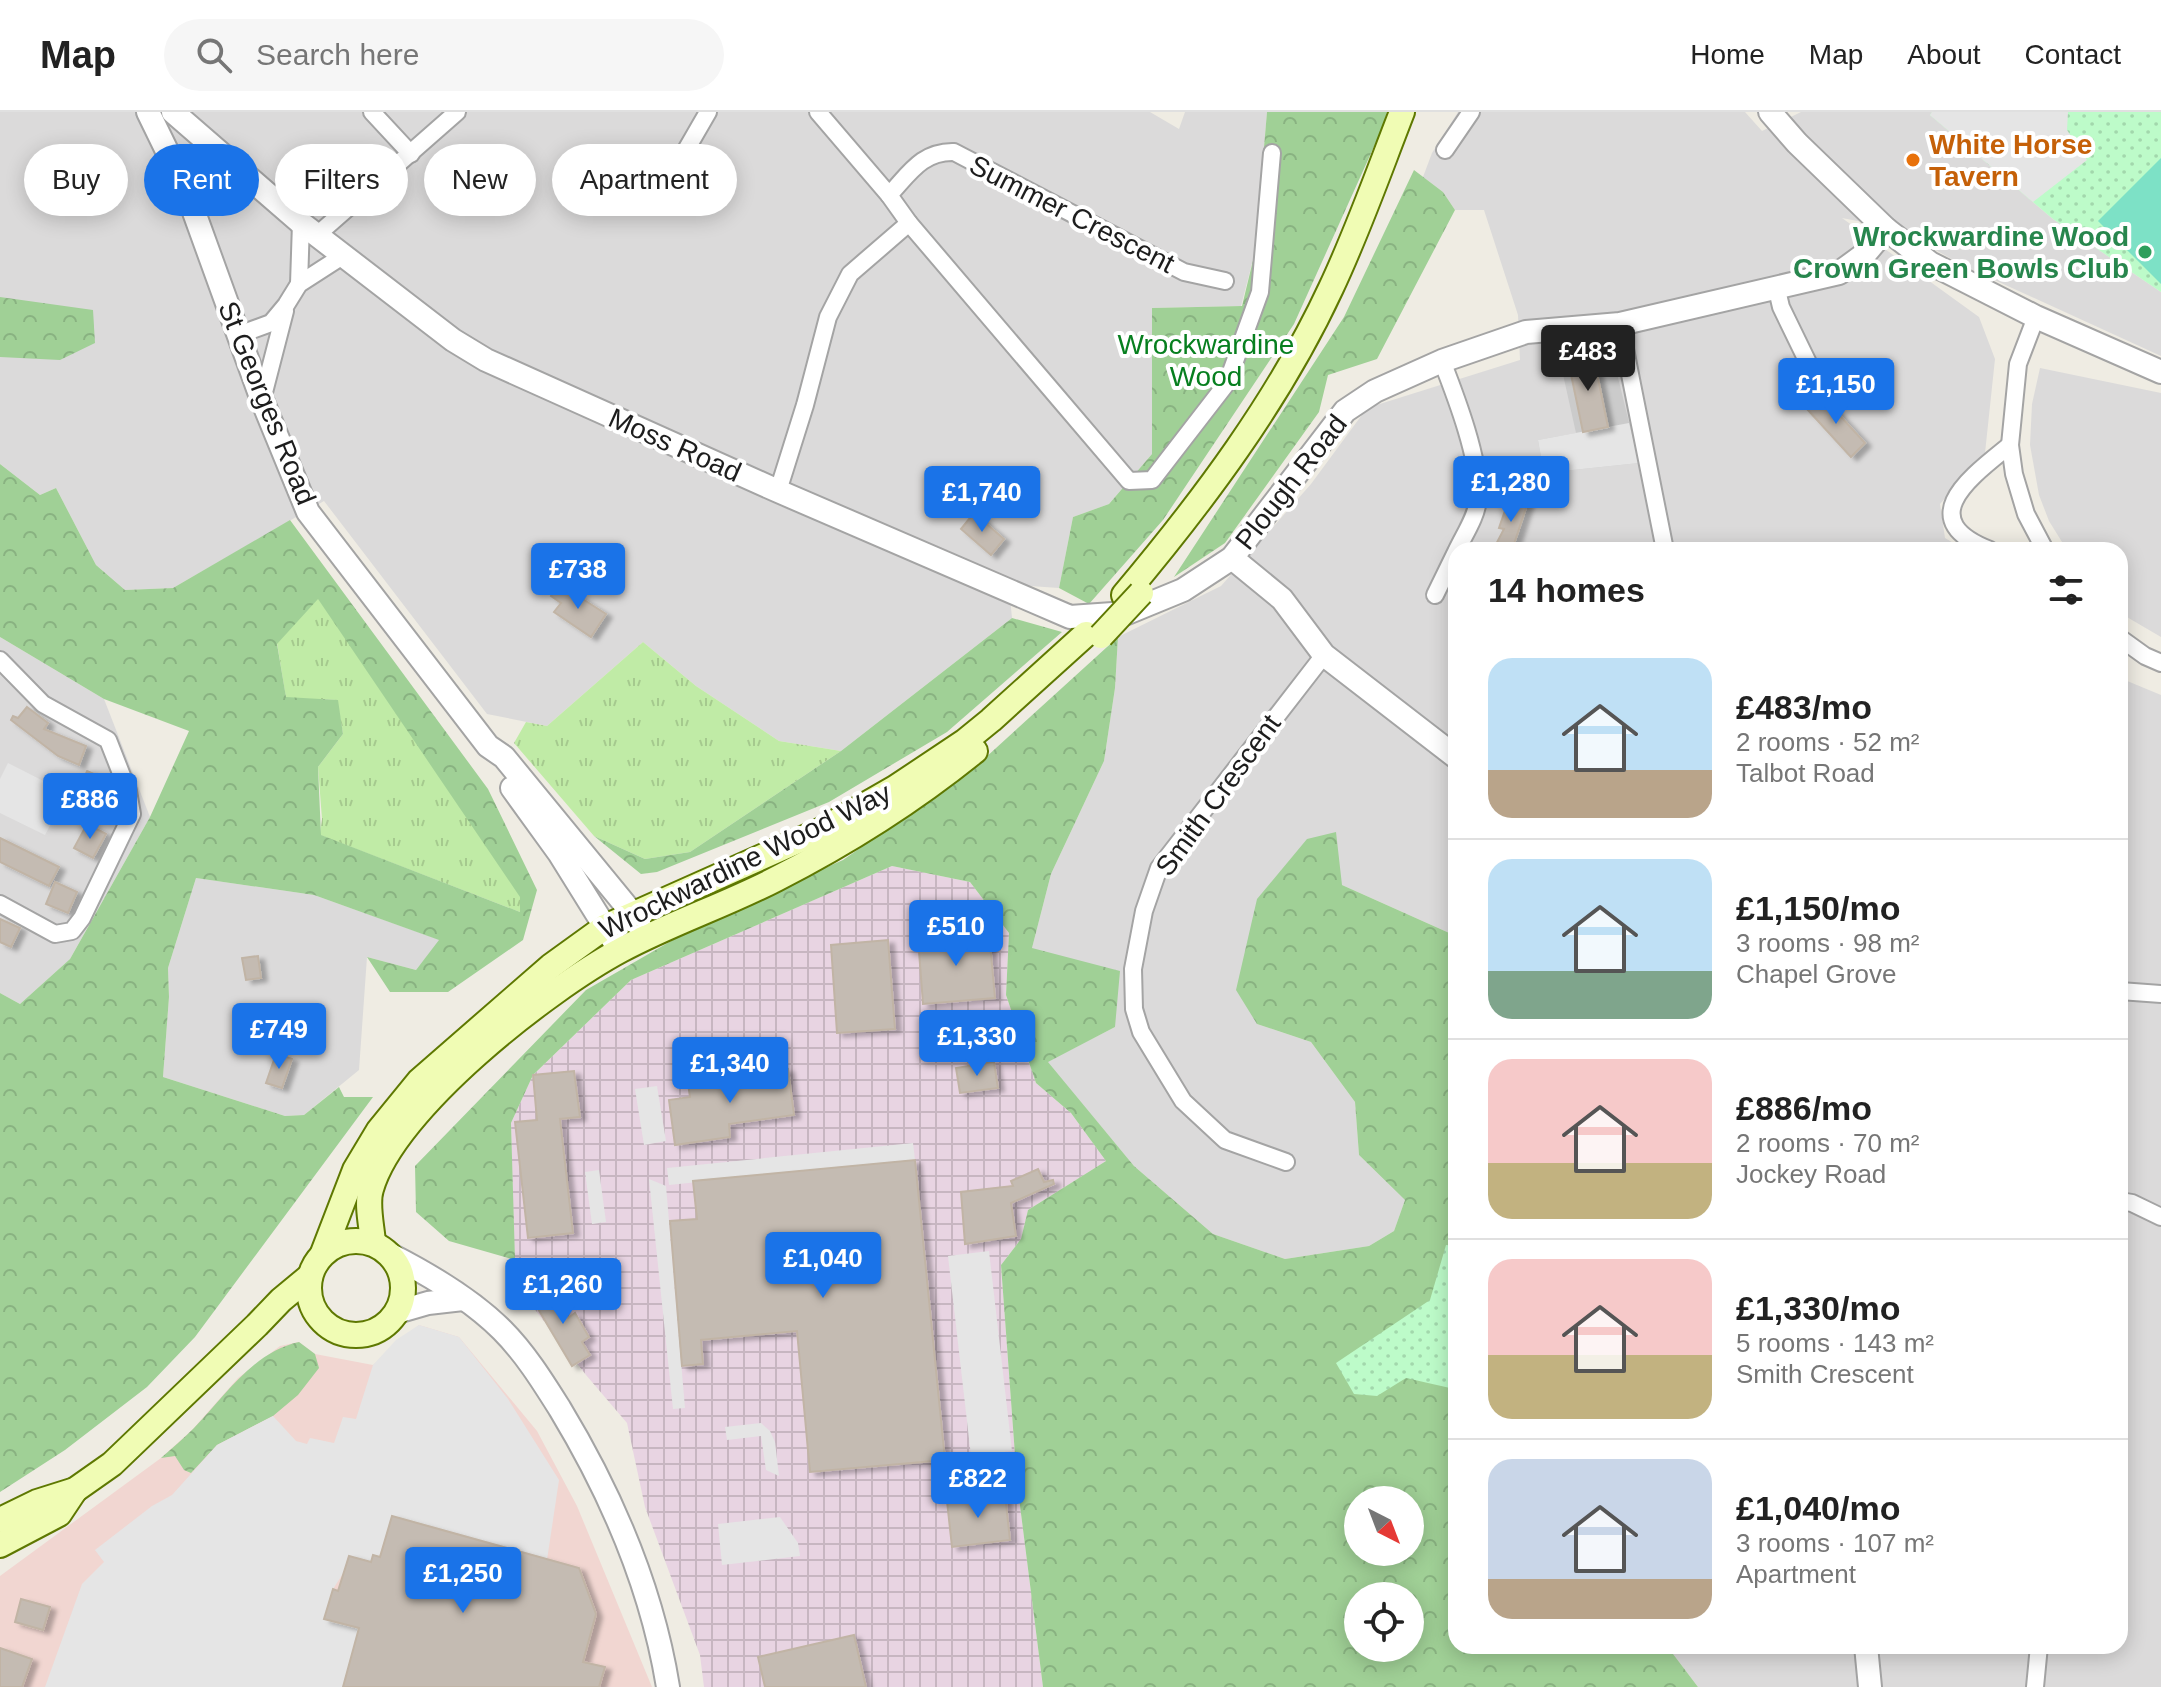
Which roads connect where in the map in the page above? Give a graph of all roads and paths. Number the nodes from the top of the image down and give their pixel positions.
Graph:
1 (148, 112) edge
2 (173, 112) edge
3 (372, 112) edge
4 (457, 112) edge
5 (708, 112) edge
6 (818, 112) edge
7 (1402, 112) edge
8 (1417, 112) edge
9 (1471, 112) edge
10 (1770, 112) edge
11 (164, 144) edge
12 (208, 144) edge
13 (690, 144) edge
14 (1445, 150) dead end
15 (1272, 153) dead end
16 (411, 154) junction
17 (259, 188) edge
18 (889, 195) junction
19 (195, 216) edge
20 (909, 223) junction
21 (309, 229) junction
22 (1886, 229) junction
23 (344, 255) junction
24 (1225, 281) dead end
25 (299, 284) junction
26 (1777, 290) junction
27 (286, 305) junction
28 (2036, 317) junction
29 (1620, 324) junction
30 (238, 335) junction
31 (1442, 361) junction
32 (2161, 372) edge
33 (1815, 377) dead end
34 (262, 400) junction
35 (2010, 445) junction
36 (778, 491) junction
37 (1460, 542) edge
38 (1663, 542) edge
39 (1970, 542) edge
40 (2039, 542) edge
41 (1232, 558) junction
42 (1448, 568) edge
43 (1132, 594) junction
44 (1435, 595) dead end
45 (1094, 635) junction
46 (2128, 644) edge
47 (1324, 655) junction
48 (0, 660) edge
49 (2161, 663) edge
50 (488, 746) junction
51 (1448, 751) edge
52 (0, 904) edge
53 (632, 913) junction
54 (605, 927) junction
55 (647, 937) junction
56 (620, 950) junction
57 (2128, 992) edge
58 (2161, 994) edge
59 (1286, 1162) dead end
60 (2128, 1202) edge
61 (2161, 1217) edge
62 (382, 1249) junction
63 (323, 1253) junction
64 (310, 1276) junction
65 (463, 1299) junction
66 (397, 1312) junction
67 (318, 1316) junction
68 (257, 1325) junction
69 (75, 1490) junction
70 (0, 1520) edge
71 (0, 1545) edge
72 (1867, 1654) edge
73 (2038, 1654) edge
74 (668, 1687) edge
75 (1870, 1687) edge
76 (2035, 1687) edge

1 - 11 street, St Georges Road
2 - 12 street, Moss Road
3 - 16 street
4 - 16 street
5 - 13 street
6 - 18 street
7 - 43 main road, Wrockwardine Wood Way
8 - 43 main road, Wrockwardine Wood Way
9 - 14 street
10 - 22 street
15 - 20 street
16 - 21 street
17 - 21 street, Moss Road
18 - 20 street
18 - 24 street, Summer Crescent
19 - 30 street, St Georges Road
20 - 36 street
21 - 23 street, Moss Road
21 - 25 street
22 - 26 street, Plough Road
22 - 28 street
23 - 25 street
23 - 36 street, Moss Road
25 - 27 street
26 - 29 street, Plough Road
26 - 33 street
27 - 30 street
27 - 34 street
28 - 32 street
28 - 35 street
29 - 31 street, Plough Road
29 - 38 street
30 - 34 street, St Georges Road
31 - 37 street
31 - 41 street, Plough Road
34 - 50 street, St Georges Road
35 - 39 street
35 - 40 street
36 - 41 street, Moss Road
41 - 47 street
42 - 44 street
43 - 45 main road, Wrockwardine Wood Way, bridge
45 - 53 main road, Wrockwardine Wood Way
45 - 55 main road, Wrockwardine Wood Way
46 - 49 street
47 - 51 street
47 - 59 street, Smith Crescent
48 - 52 street
50 - 53 street, St Georges Road
50 - 54 street, St Georges Road
53 - 54 main road, Wrockwardine Wood Way
53 - 55 street, St Georges Road
54 - 56 street, St Georges Road
54 - 63 main road, Wrockwardine Wood Way
55 - 56 main road, Wrockwardine Wood Way
56 - 62 main road, Wrockwardine Wood Way
57 - 58 street
60 - 61 street
62 - 63 main road
62 - 65 street
62 - 66 main road
63 - 64 main road
64 - 67 main road
64 - 68 main road
65 - 66 street
65 - 74 street
66 - 67 main road
67 - 68 main road
68 - 69 main road
69 - 70 main road
69 - 71 main road
72 - 75 street
73 - 76 street

